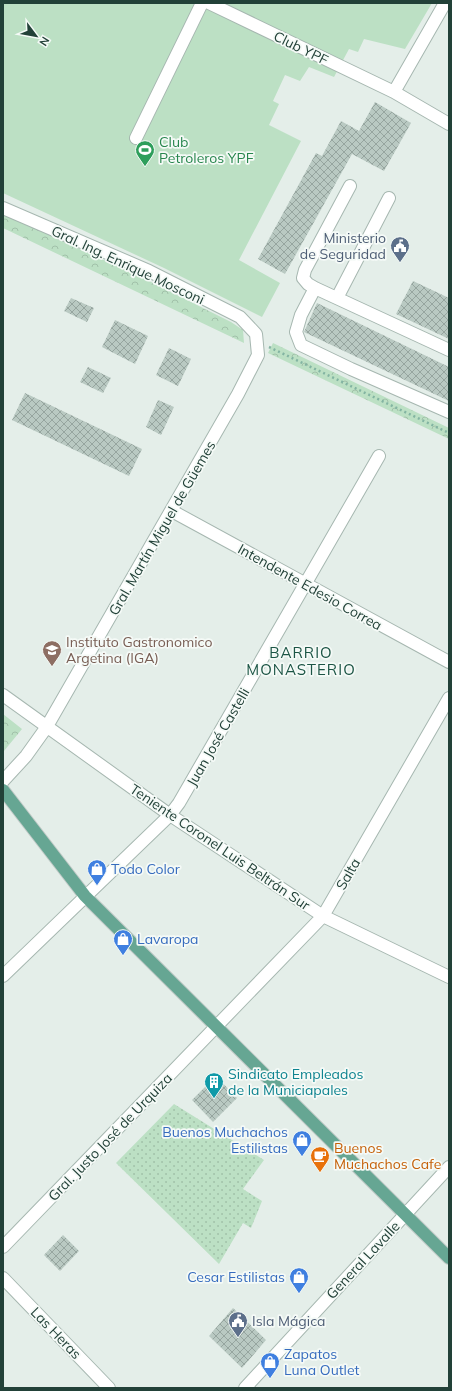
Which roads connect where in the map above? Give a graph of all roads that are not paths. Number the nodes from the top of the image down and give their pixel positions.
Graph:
1 (202, 3) edge
2 (209, 3) edge
3 (445, 3) edge
4 (394, 92) junction
5 (449, 124) edge
6 (136, 138) dead end
7 (350, 186) dead end
8 (389, 198) dead end
9 (3, 208) edge
10 (315, 288) junction
11 (337, 298) junction
12 (250, 327) joint
13 (449, 350) edge
14 (449, 412) edge
15 (379, 456) dead end
16 (172, 511) junction
17 (306, 586) junction
18 (449, 662) edge
19 (3, 695) edge
20 (449, 698) edge
21 (46, 728) junction
22 (3, 781) edge
23 (3, 790) edge
24 (170, 815) junction
25 (85, 896) junction
26 (323, 916) junction
27 (3, 976) edge
28 (449, 977) edge
29 (217, 1027) junction
30 (449, 1167) edge
31 (404, 1215) junction
32 (3, 1247) edge
33 (449, 1258) edge
34 (3, 1278) edge
35 (109, 1388) edge
36 (245, 1388) edge

1 - 6 street
2 - 4 street, Club YPF
3 - 4 street
4 - 5 street, Club YPF
7 - 10 street
8 - 11 street
9 - 12 street, Gral. Ing. Enrique Mosconi
10 - 11 street
10 - 14 street
11 - 13 street
12 - 16 street, Gral. Martín Miguel de Güemes
15 - 17 street, Juan José Castelli
16 - 17 street, Intendente Edesio Correa
16 - 21 street, Gral. Martín Miguel de Güemes
17 - 18 street, Intendente Edesio Correa
17 - 24 street, Juan José Castelli
19 - 21 street, Teniente Coronel Luis Beltrán Sur
20 - 26 street, Salta
21 - 22 street, Gral. Martín Miguel de Güemes
21 - 24 street, Teniente Coronel Luis Beltrán Sur
23 - 25 main road
24 - 25 street, Juan José Castelli
24 - 26 street, Teniente Coronel Luis Beltrán Sur
25 - 27 street, Juan José Castelli
25 - 29 main road
26 - 28 street, Teniente Coronel Luis Beltrán Sur
26 - 29 street, Salta
29 - 31 main road
29 - 32 street, Gral. Justo José de Urquiza
30 - 31 street, General Lavalle
31 - 33 main road
31 - 36 street, General Lavalle
34 - 35 street, Las Heras

